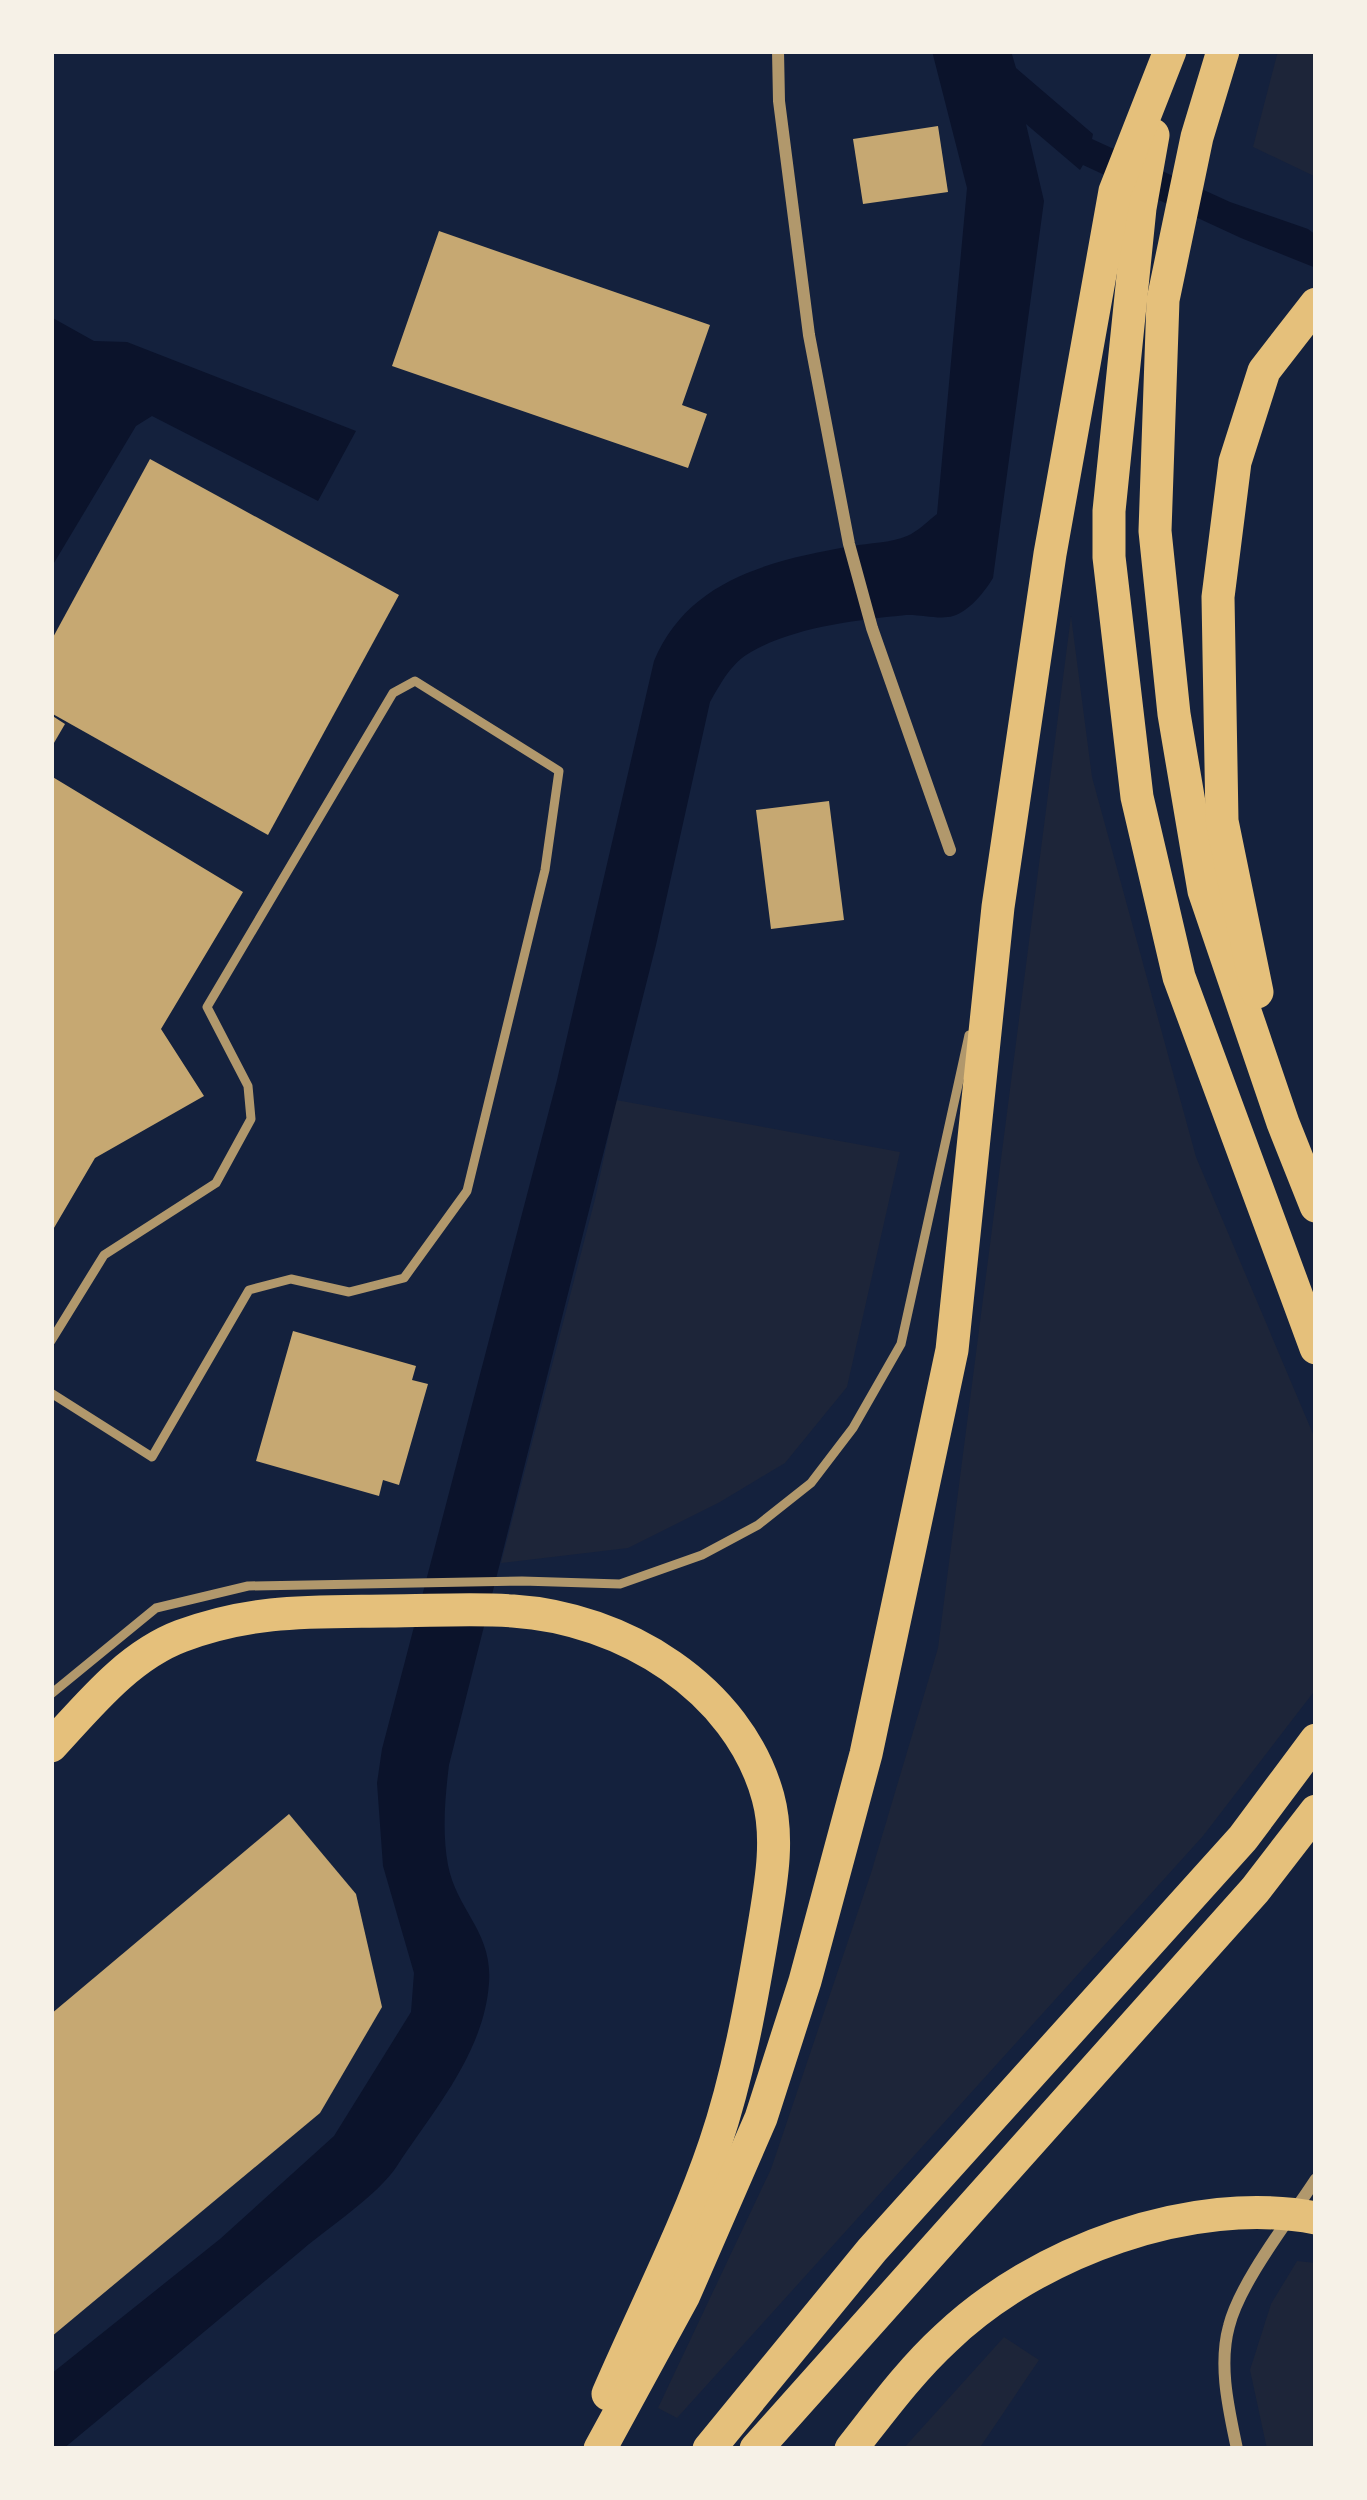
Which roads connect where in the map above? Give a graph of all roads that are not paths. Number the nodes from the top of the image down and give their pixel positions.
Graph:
1 (778, 51) edge
2 (1223, 51) edge
3 (1168, 57) edge
4 (1128, 200) junction
5 (1314, 305) edge
6 (950, 850) dead end
7 (998, 907) junction
8 (1283, 1123) junction
9 (1316, 1206) edge
10 (51, 1341) edge
11 (1316, 1348) edge
12 (51, 1393) edge
13 (520, 1596) junction
14 (388, 1597) junction
15 (51, 1694) edge
16 (1316, 1740) edge
17 (51, 1746) edge
18 (1316, 1811) edge
19 (1316, 2179) edge
20 (1316, 2218) edge
21 (585, 2449) edge
22 (600, 2449) edge
23 (709, 2449) edge
24 (756, 2449) edge
25 (851, 2449) edge
26 (1237, 2449) edge

1 - 6 street
2 - 8 highway
3 - 4 highway
4 - 7 highway
4 - 11 highway
5 - 8 highway
7 - 13 lane
7 - 22 highway
8 - 9 highway
10 - 12 lane
13 - 14 highway
13 - 21 highway
14 - 15 lane
14 - 17 highway
16 - 23 highway
18 - 24 highway
19 - 26 street
20 - 25 highway

